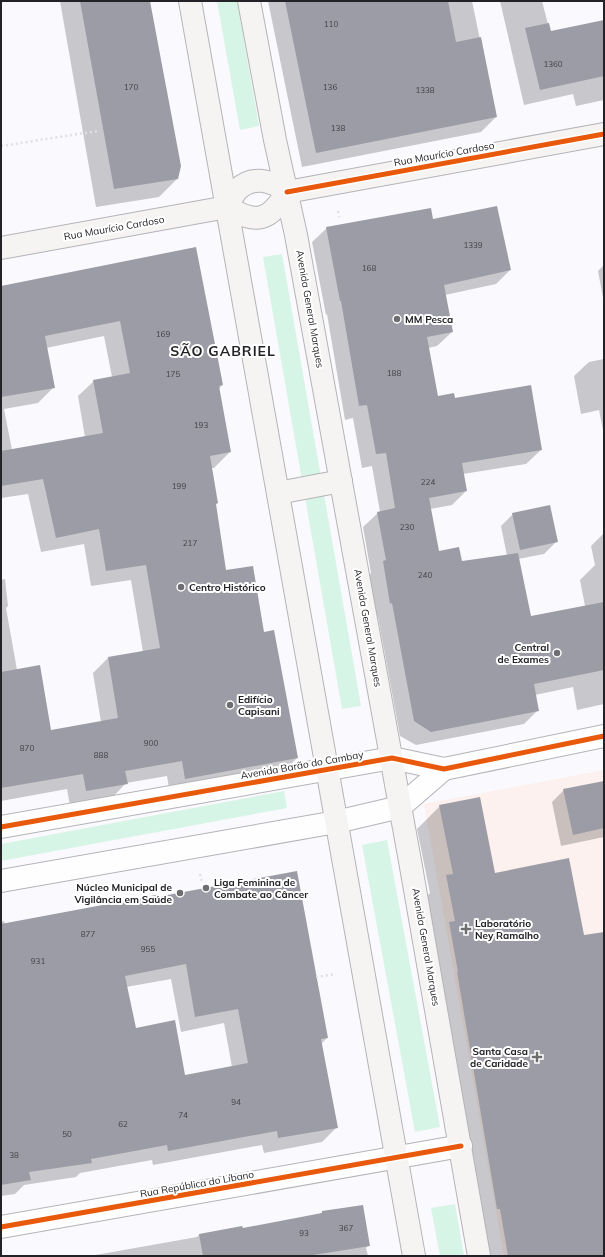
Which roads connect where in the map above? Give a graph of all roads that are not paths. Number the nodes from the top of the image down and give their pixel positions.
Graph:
1 (190, 1) edge
2 (249, 1) edge
3 (604, 134) edge
4 (287, 192) junction
5 (227, 207) junction
6 (1, 248) edge
7 (341, 481) junction
8 (278, 493) junction
9 (604, 736) edge
10 (392, 758) junction
11 (327, 769) junction
12 (444, 769) junction
13 (400, 807) junction
14 (336, 822) junction
15 (1, 827) edge
16 (1, 881) edge
17 (461, 1146) junction
18 (396, 1158) junction
19 (1, 1227) edge
20 (414, 1256) edge
21 (479, 1256) edge

1 - 5 main road
2 - 4 main road, Avenida General Marques
3 - 4 main road, Rua Maurício Cardoso
4 - 5 main road
4 - 5 main road
4 - 7 main road, Avenida General Marques
5 - 6 main road, Rua Maurício Cardoso
5 - 8 main road
7 - 8 main road
7 - 10 main road, Avenida General Marques
8 - 11 main road
9 - 12 street, Avenida Barão do Cambay
10 - 11 street, Avenida Barão do Cambay
10 - 12 street, Avenida Barão do Cambay
10 - 13 main road, Avenida General Marques
11 - 14 main road
11 - 15 street, Avenida Barão do Cambay
12 - 13 street, Avenida Barão do Cambay
13 - 14 street, Avenida Barão do Cambay
13 - 17 main road, Avenida General Marques
14 - 16 street, Avenida Barão do Cambay
14 - 18 main road
17 - 18 street, Rua República do Líbano
17 - 21 main road, Avenida General Marques
18 - 19 street, Rua República do Líbano
18 - 20 main road

